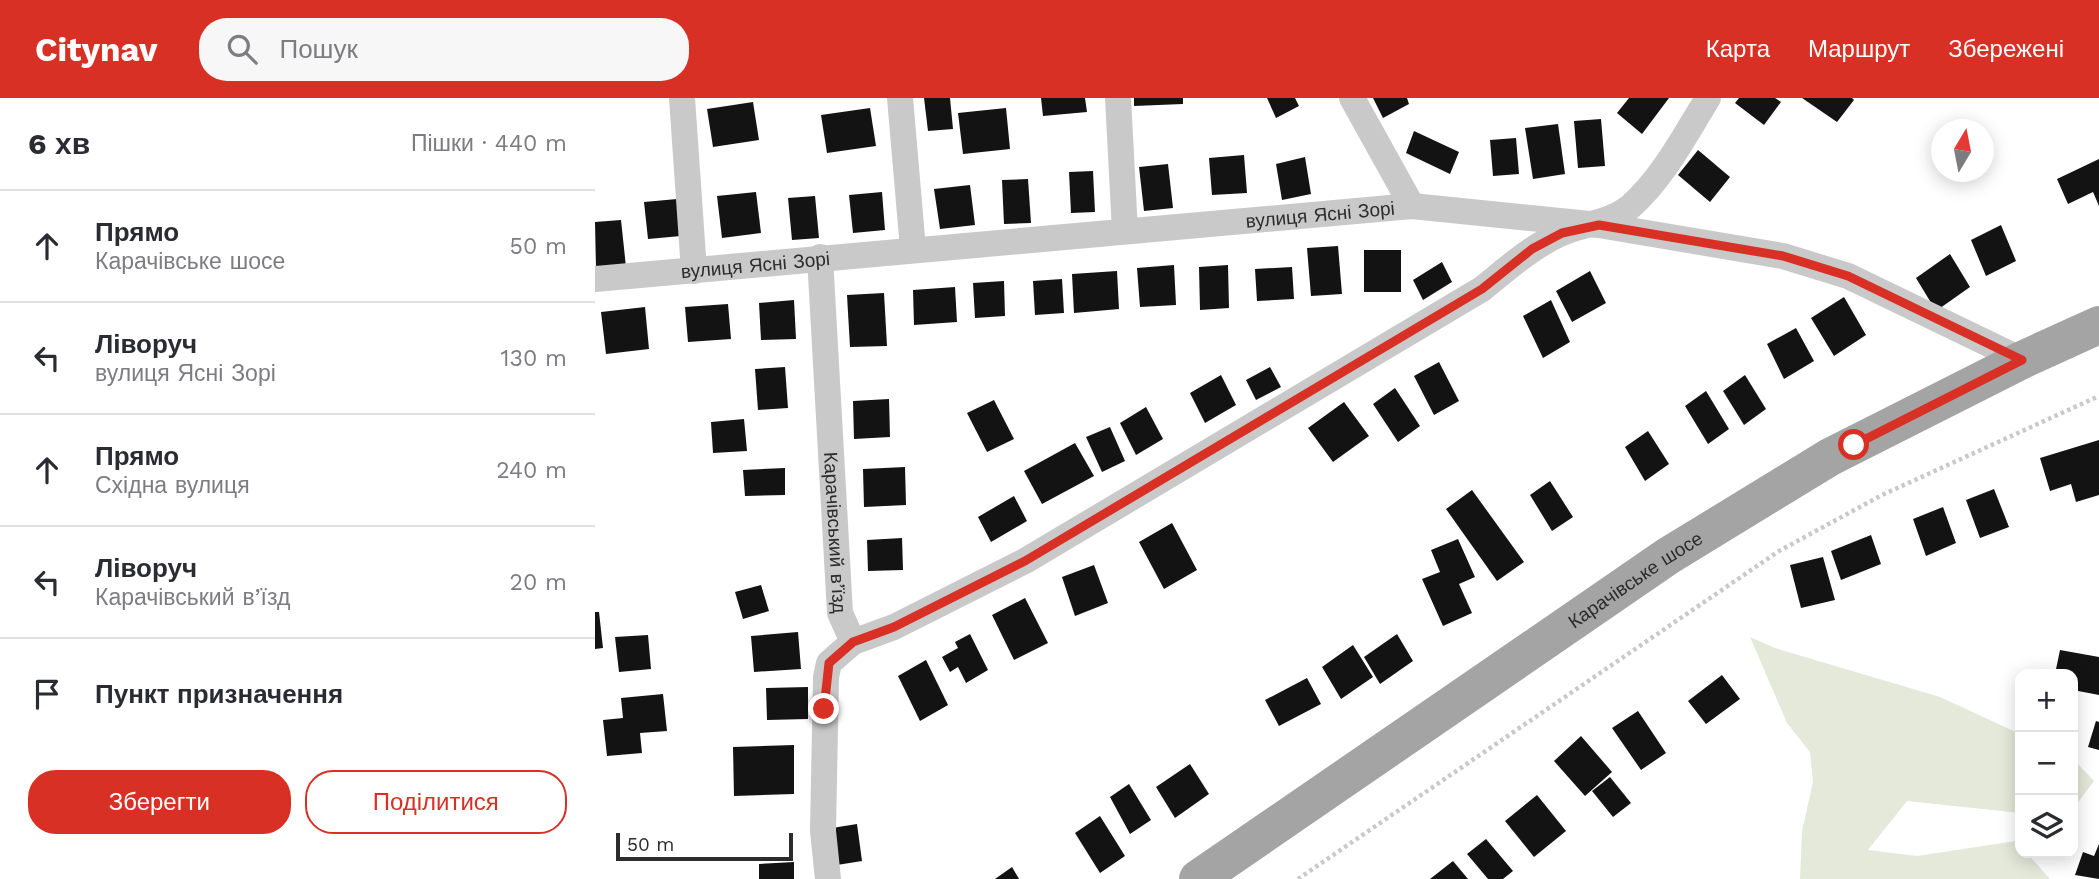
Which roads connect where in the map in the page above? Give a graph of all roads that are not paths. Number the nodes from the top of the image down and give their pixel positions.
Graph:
1 (682, 98) edge
2 (900, 98) edge
3 (1118, 98) edge
4 (1352, 98) edge
5 (1708, 98) edge
6 (1412, 206) junction
7 (1599, 225) junction
8 (1125, 231) junction
9 (913, 249) junction
10 (820, 257) junction
11 (694, 271) junction
12 (595, 279) edge
13 (2099, 325) edge
14 (2022, 360) junction
15 (853, 642) junction
16 (828, 879) edge
17 (1198, 879) edge

1 - 11 street
2 - 9 street
3 - 8 street
4 - 6 street
5 - 7 street
6 - 7 street, вулиця Ясні Зорі
6 - 8 street, вулиця Ясні Зорі
7 - 14 street, вулиця Ясні Зорі
7 - 15 street
8 - 9 street, вулиця Ясні Зорі
9 - 10 street, вулиця Ясні Зорі
10 - 11 street, вулиця Ясні Зорі
10 - 15 street, Карачівський в’їзд
11 - 12 street, вулиця Ясні Зорі
13 - 14 main road, Карачівське шосе
14 - 17 main road, Карачівське шосе
15 - 16 street

